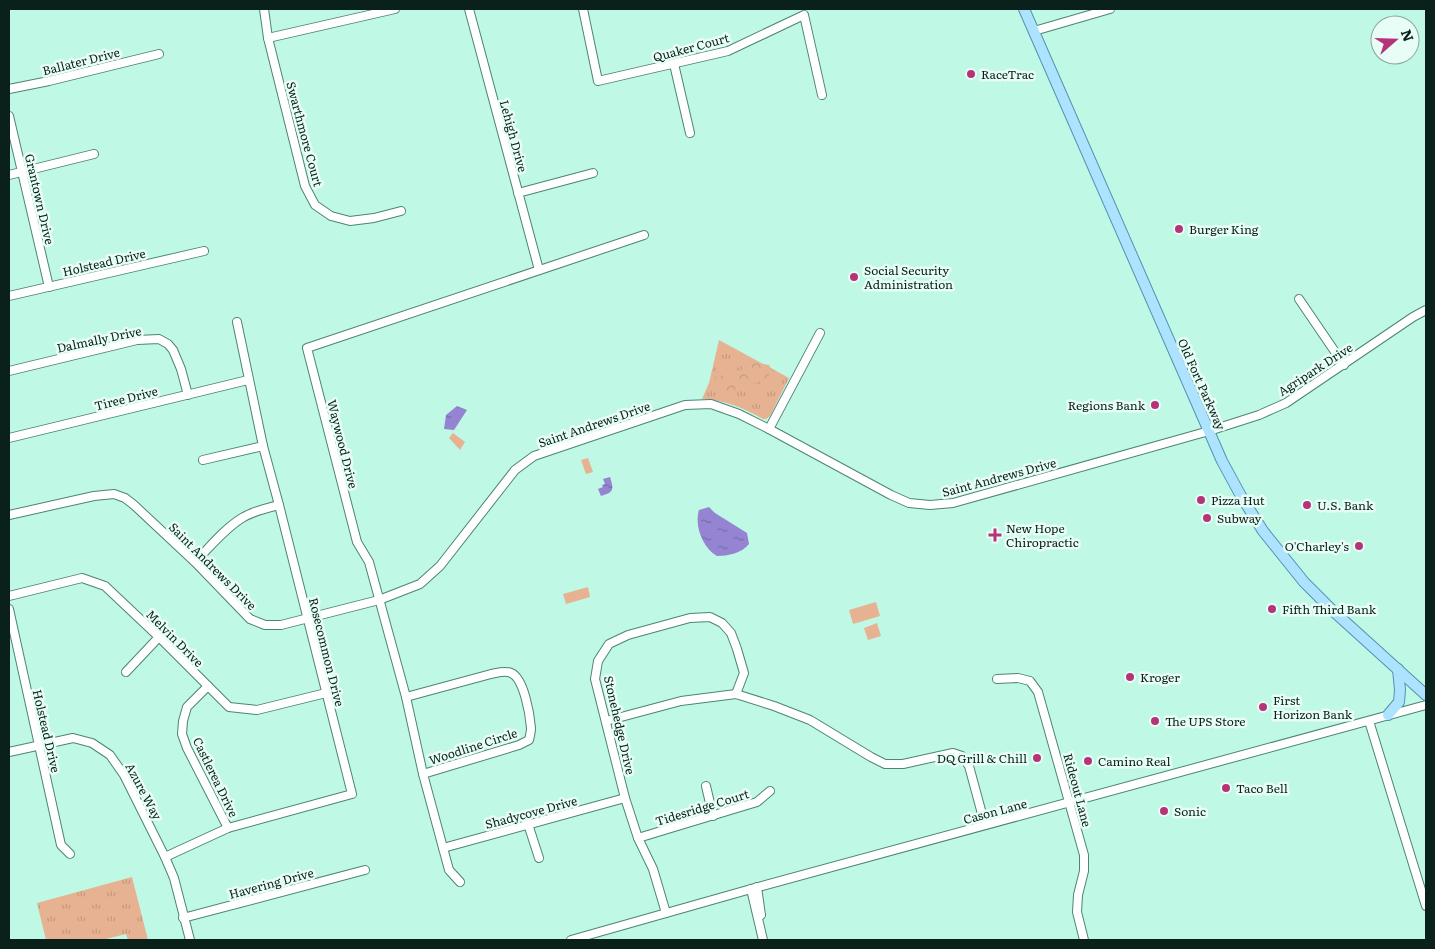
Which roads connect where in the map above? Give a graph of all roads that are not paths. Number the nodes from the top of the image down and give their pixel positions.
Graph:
1 (264, 9) edge
2 (395, 9) edge
3 (469, 9) edge
4 (583, 9) edge
5 (1024, 9) edge
6 (1110, 9) edge
7 (1034, 31) junction
8 (268, 38) junction
9 (159, 54) dead end
10 (674, 64) junction
11 (9, 90) edge
12 (822, 95) dead end
13 (9, 116) edge
14 (690, 133) dead end
15 (94, 154) dead end
16 (22, 172) junction
17 (593, 173) dead end
18 (9, 175) edge
19 (518, 192) junction
20 (401, 211) dead end
21 (644, 235) dead end
22 (204, 251) dead end
23 (539, 270) junction
24 (49, 287) junction
25 (9, 296) edge
26 (1300, 299) dead end
27 (1426, 310) edge
28 (237, 322) dead end
29 (820, 332) dead end
30 (1344, 365) junction
31 (9, 371) edge
32 (248, 380) junction
33 (188, 395) junction
34 (769, 429) junction
35 (1209, 431) junction
36 (9, 438) edge
37 (263, 446) junction
38 (203, 460) dead end
39 (280, 505) junction
40 (9, 515) edge
41 (195, 562) junction
42 (9, 596) edge
43 (380, 600) junction
44 (9, 609) edge
45 (307, 618) junction
46 (160, 636) junction
47 (1398, 669) junction
48 (126, 672) dead end
49 (997, 679) dead end
50 (208, 686) junction
51 (326, 693) junction
52 (736, 694) junction
53 (1426, 695) edge
54 (406, 697) junction
55 (1426, 705) edge
56 (1388, 715) junction
57 (606, 721) junction
58 (1368, 721) junction
59 (38, 745) junction
60 (9, 752) edge
61 (423, 774) junction
62 (706, 786) dead end
63 (770, 791) dead end
64 (625, 798) junction
65 (1070, 802) junction
66 (713, 816) junction
67 (528, 824) junction
68 (985, 825) junction
69 (228, 828) junction
70 (638, 838) junction
71 (443, 848) junction
72 (70, 854) dead end
73 (165, 857) junction
74 (539, 858) dead end
75 (365, 870) dead end
76 (460, 882) dead end
77 (754, 888) junction
78 (1426, 906) edge
79 (666, 913) junction
80 (183, 918) junction
81 (190, 940) edge
82 (571, 940) edge
83 (763, 940) edge
84 (1084, 940) edge

1 - 8 street, Swarthmore Court
2 - 8 street
3 - 19 street, Lehigh Drive
4 - 10 street, Quaker Court
5 - 7 main road, Old Fort Parkway
6 - 7 street
7 - 35 main road, Old Fort Parkway
8 - 20 street, Swarthmore Court
9 - 11 street, Ballater Drive
10 - 12 street, Quaker Court
10 - 14 street
13 - 16 street, Grantown Drive
15 - 16 street
16 - 18 street
16 - 24 street, Grantown Drive
17 - 19 street
19 - 23 street, Lehigh Drive
21 - 23 street, Waywood Drive
22 - 24 street, Holstead Drive
23 - 43 street, Waywood Drive
24 - 25 street, Holstead Drive
26 - 30 street
27 - 30 street, Agripark Drive
28 - 32 street, Rosecommon Drive
29 - 34 street
30 - 35 street, Agripark Drive
31 - 33 street, Dalmally Drive
32 - 33 street, Tiree Drive
32 - 37 street, Rosecommon Drive
33 - 36 street, Tiree Drive
34 - 35 street, Saint Andrews Drive
34 - 43 street, Saint Andrews Drive
35 - 47 main road, Old Fort Parkway
37 - 38 street
37 - 39 street, Rosecommon Drive
39 - 41 street
39 - 45 street, Rosecommon Drive
40 - 41 street, Saint Andrews Drive
41 - 45 street, Saint Andrews Drive
42 - 46 street, Melvin Drive
43 - 45 street, Saint Andrews Drive
43 - 54 street, Waywood Drive
44 - 59 street, Holstead Drive
45 - 51 street, Rosecommon Drive
46 - 48 street
46 - 50 street, Melvin Drive
47 - 53 main road, Old Fort Parkway
47 - 56 main road
49 - 65 street, Rideout Lane
50 - 51 street, Melvin Drive
50 - 69 street, Castlerea Drive
51 - 69 street, Rosecommon Drive
52 - 57 street
52 - 57 street, Stonehedge Drive
52 - 68 street
54 - 61 street, Waywood Drive
54 - 61 street, Woodline Circle
55 - 56 street, Cason Lane
56 - 58 street, Cason Lane
57 - 64 street, Stonehedge Drive
58 - 65 street, Cason Lane
58 - 78 street
59 - 60 street, Azure Way
59 - 72 street, Holstead Drive
59 - 73 street, Azure Way
61 - 71 street, Waywood Drive
62 - 66 street
63 - 66 street, Tidesridge Court
64 - 67 street, Shadycove Drive
64 - 70 street, Stonehedge Drive
65 - 68 street, Cason Lane
65 - 84 street, Rideout Lane
66 - 70 street, Tidesridge Court
67 - 71 street, Shadycove Drive
67 - 74 street
68 - 77 street, Cason Lane
69 - 73 street, Rosecommon Drive
70 - 79 street, Stonehedge Drive
71 - 76 street, Waywood Drive
73 - 80 street, Azure Way
75 - 80 street, Havering Drive
77 - 79 street, Cason Lane
77 - 83 street
79 - 82 street, Cason Lane
80 - 81 street, Azure Way

